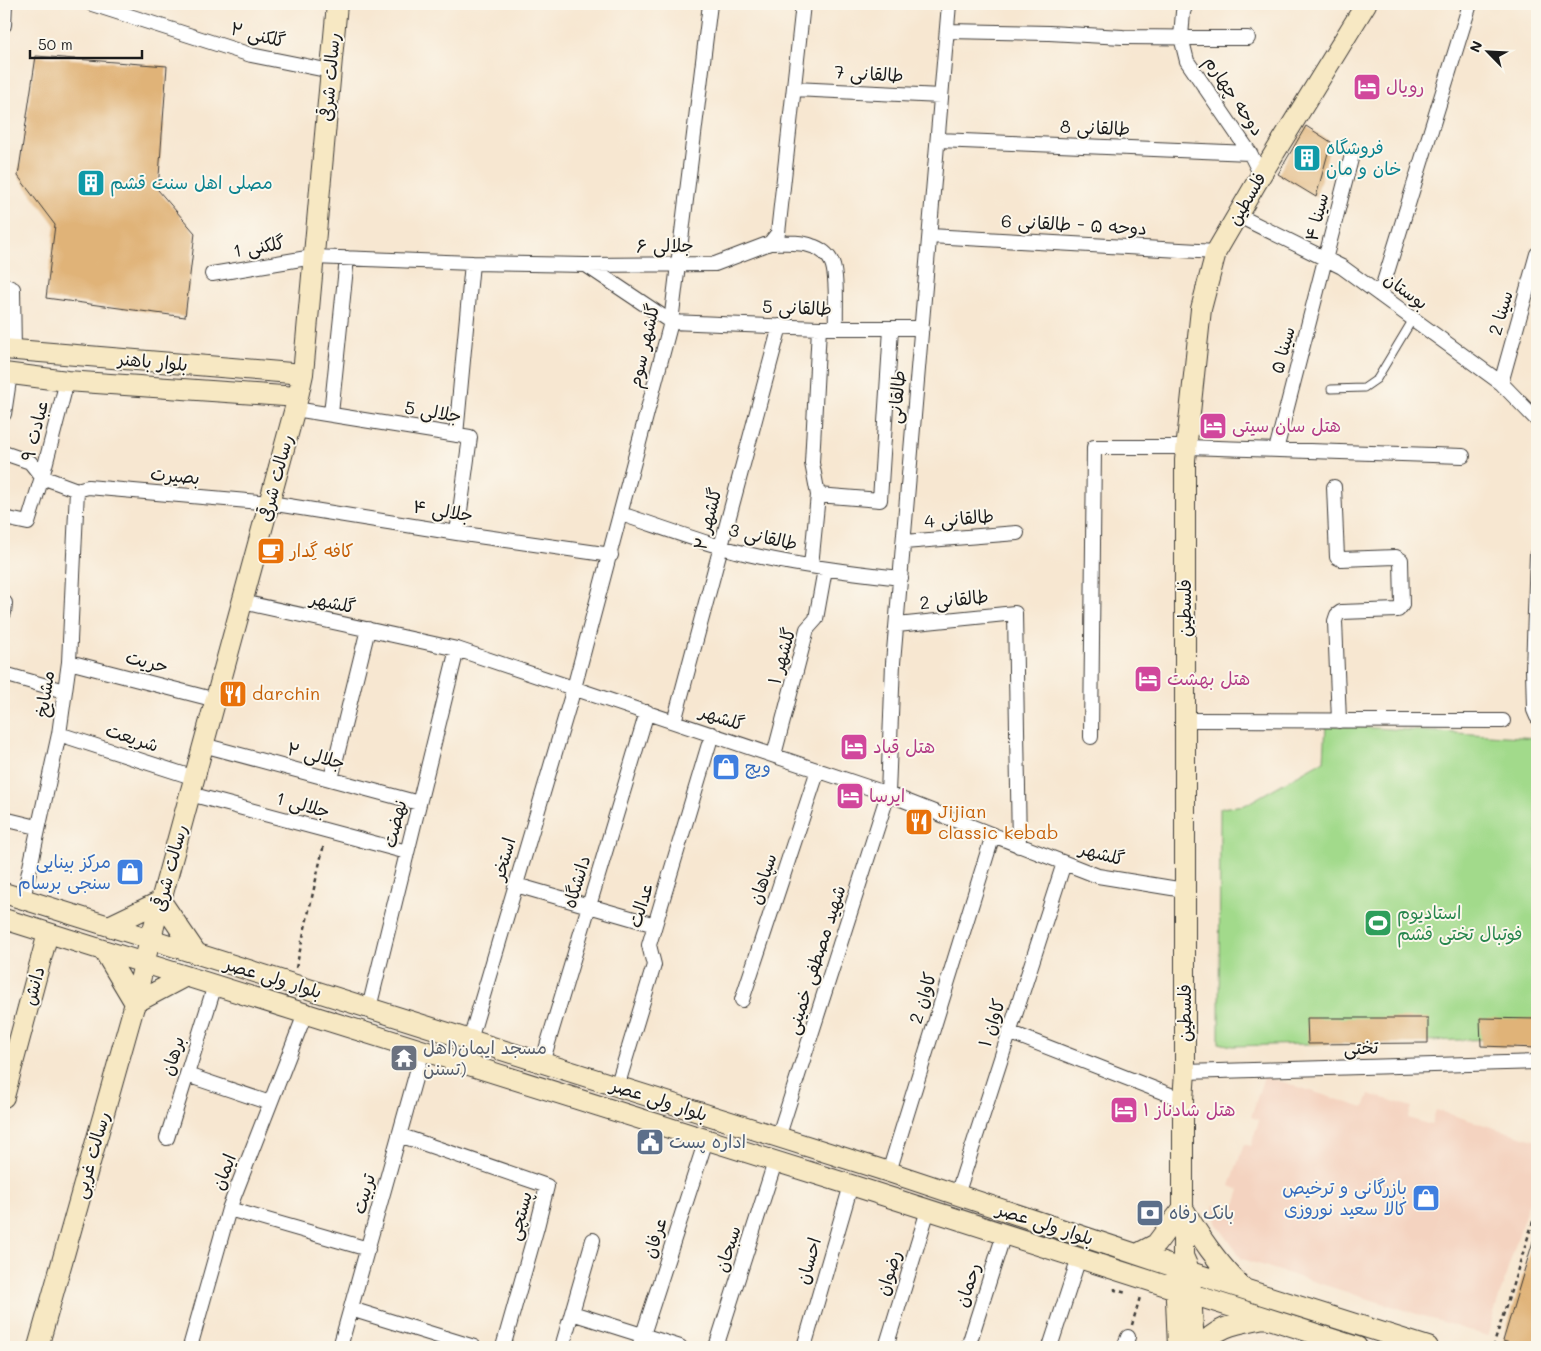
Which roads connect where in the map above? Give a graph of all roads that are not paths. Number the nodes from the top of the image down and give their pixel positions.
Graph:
1 (5, 4) edge
2 (92, 4) edge
3 (337, 4) edge
4 (710, 4) edge
5 (803, 4) edge
6 (949, 4) edge
7 (1186, 4) edge
8 (1366, 4) edge
9 (1470, 4) edge
10 (4, 25) edge
11 (947, 31) junction
12 (1181, 37) junction
13 (1248, 38) dead end
14 (331, 71) junction
15 (794, 89) junction
16 (941, 96) junction
17 (938, 140) junction
18 (1250, 153) junction
19 (1352, 155) dead end
20 (1261, 175) junction
21 (1237, 215) junction
22 (930, 236) junction
23 (770, 243) junction
24 (1216, 252) junction
25 (1537, 254) edge
26 (313, 257) junction
27 (347, 258) junction
28 (1326, 259) junction
29 (472, 263) junction
30 (586, 265) junction
31 (678, 265) junction
32 (212, 274) dead end
33 (4, 286) edge
34 (1380, 295) junction
35 (1413, 319) junction
36 (671, 322) junction
37 (780, 326) junction
38 (819, 328) junction
39 (836, 328) junction
40 (922, 328) junction
41 (891, 329) junction
42 (9, 350) edge
43 (7, 374) edge
44 (302, 374) junction
45 (67, 381) junction
46 (1501, 383) junction
47 (1331, 389) dead end
48 (296, 403) junction
49 (4, 414) edge
50 (331, 414) junction
51 (1537, 420) edge
52 (456, 435) junction
53 (1187, 447) junction
54 (1276, 450) junction
55 (4, 453) edge
56 (1463, 456) dead end
57 (42, 477) junction
58 (1334, 488) dead end
59 (77, 490) junction
60 (818, 494) junction
61 (270, 503) junction
62 (622, 514) junction
63 (4, 518) edge
64 (458, 533) junction
65 (1017, 533) dead end
66 (904, 542) junction
67 (720, 547) junction
68 (1537, 554) edge
69 (610, 555) junction
70 (818, 568) junction
71 (900, 578) junction
72 (242, 602) junction
73 (4, 603) edge
74 (4, 613) edge
75 (897, 625) junction
76 (368, 629) junction
77 (457, 649) junction
78 (69, 662) junction
79 (4, 674) edge
80 (574, 688) junction
81 (64, 691) junction
82 (216, 700) junction
83 (647, 712) junction
84 (1537, 717) edge
85 (1184, 720) junction
86 (1339, 721) junction
87 (1503, 721) dead end
88 (674, 722) junction
89 (59, 734) junction
90 (712, 734) junction
91 (1091, 737) dead end
92 (204, 745) junction
93 (774, 755) junction
94 (818, 770) junction
95 (331, 779) junction
96 (192, 786) junction
97 (888, 794) junction
98 (419, 803) junction
99 (4, 819) edge
100 (37, 827) junction
101 (993, 835) junction
102 (1019, 846) junction
103 (407, 852) junction
104 (1064, 863) junction
105 (516, 885) junction
106 (1184, 890) junction
107 (13, 896) edge
108 (161, 901) junction
109 (589, 906) junction
110 (4, 919) edge
111 (655, 924) junction
112 (109, 926) junction
113 (48, 932) junction
114 (151, 940) junction
115 (104, 951) junction
116 (197, 954) junction
117 (144, 963) junction
118 (186, 976) junction
119 (215, 985) junction
120 (742, 1000) dead end
121 (135, 1003) junction
122 (369, 1008) junction
123 (305, 1014) junction
124 (1009, 1032) junction
125 (470, 1040) junction
126 (423, 1050) junction
127 (1537, 1062) edge
128 (542, 1063) junction
129 (1185, 1072) junction
130 (187, 1075) junction
131 (5, 1087) edge
132 (617, 1087) junction
133 (1182, 1100) junction
134 (270, 1103) junction
135 (399, 1135) junction
136 (167, 1138) dead end
137 (778, 1138) junction
138 (706, 1140) junction
139 (775, 1162) junction
140 (889, 1172) junction
141 (851, 1185) junction
142 (957, 1195) junction
143 (1183, 1208) junction
144 (229, 1209) junction
145 (928, 1210) junction
146 (1004, 1234) junction
147 (593, 1240) dead end
148 (368, 1249) junction
149 (1137, 1254) junction
150 (1079, 1258) junction
151 (1182, 1265) junction
152 (1244, 1289) junction
153 (1183, 1291) junction
154 (351, 1309) junction
155 (572, 1313) junction
156 (1266, 1318) junction
157 (641, 1341) edge
158 (38, 1347) edge
159 (190, 1347) edge
160 (340, 1347) edge
161 (474, 1347) edge
162 (503, 1347) edge
163 (562, 1347) edge
164 (680, 1347) edge
165 (716, 1347) edge
166 (804, 1347) edge
167 (886, 1347) edge
168 (968, 1347) edge
169 (1050, 1347) edge
170 (1178, 1347) edge
171 (1194, 1347) edge
172 (1200, 1347) edge
173 (1357, 1347) edge
174 (1428, 1347) edge

1 - 10 street
2 - 14 street, گلکنی ۲
3 - 14 main road, رسالت شرقی
4 - 31 street, گلشهر سوم
5 - 15 street
6 - 11 street, طالقانی
7 - 12 street, دوحه چهارم
8 - 20 main road, فلسطین
9 - 34 street
11 - 12 street
11 - 16 street, طالقانی
12 - 13 street
12 - 18 street, دوحه چهارم
14 - 26 main road, رسالت شرقی
15 - 16 street, طالقانی 7
15 - 23 street
16 - 17 street, طالقانی
17 - 18 street, طالقانی 8
17 - 22 street, طالقانی
18 - 20 street, دوحه چهارم
19 - 28 street, سینا ۴
20 - 21 main road, فلسطین
21 - 24 main road, فلسطین
21 - 28 street, بوستان
22 - 24 street, دوحه ۵ - طالقانی 6
22 - 40 street, طالقانی
23 - 31 street, جلالی ۶
23 - 39 street
24 - 53 main road, فلسطین
25 - 46 street, سینا 2
26 - 27 street, جلالی ۶
26 - 32 street, گلکنی 1
26 - 44 main road, رسالت شرقی
27 - 29 street, جلالی ۶
27 - 50 street
28 - 34 street, بوستان
28 - 54 street, سینا ۵
29 - 30 street, جلالی ۶
29 - 52 street
30 - 31 street, جلالی ۶
30 - 36 street
31 - 36 street, گلشهر سوم
33 - 42 street
34 - 35 street, بوستان
35 - 46 street, بوستان
35 - 47 lane
36 - 37 street, طالقانی 5
36 - 62 street, گلشهر سوم
37 - 38 street, طالقانی 5
37 - 67 street, گلشهر ۲
38 - 39 street, طالقانی 5
38 - 60 street, گلشهر ۱
39 - 41 street, طالقانی 5
40 - 41 street, طالقانی 5
40 - 66 street, طالقانی
41 - 60 street
42 - 44 main road, بلوار باهنر
43 - 45 main road, بلوار باهنر
43 - 49 street
44 - 48 main road, رسالت شرقی
45 - 48 main road, بلوار باهنر
45 - 57 street, عبادت ۹
46 - 51 street, بوستان
48 - 50 street, جلالی 5
48 - 61 main road, رسالت شرقی
50 - 52 street, جلالی 5
52 - 64 street, جلالی 5
53 - 54 street
53 - 85 main road, فلسطین
53 - 91 street
54 - 56 street
55 - 57 street
57 - 59 street
57 - 63 street, عبادت ۹
58 - 86 street
59 - 61 street, بصیرت
59 - 78 street, مشایخ
60 - 70 street, گلشهر ۱
61 - 64 street, جلالی ۴
61 - 72 main road, رسالت شرقی
62 - 67 street, طالقانی 3
62 - 69 street, گلشهر سوم
64 - 69 street, جلالی ۴
65 - 66 street, طالقانی 4
66 - 71 street, طالقانی
67 - 70 street, طالقانی 3
67 - 88 street, گلشهر ۲
68 - 84 street
69 - 80 street, گلشهر سوم
70 - 71 street, طالقانی 3
70 - 93 street, گلشهر ۱
71 - 75 street, طالقانی
72 - 76 street, گلشهر
72 - 82 main road, رسالت شرقی
73 - 74 street
75 - 97 street, طالقانی
75 - 102 street, طالقانی 2
76 - 77 street, گلشهر
76 - 95 street
77 - 80 street, گلشهر
77 - 98 street, نهضت
78 - 81 street, مشایخ
78 - 82 street, حریت
79 - 81 street
80 - 83 street, گلشهر
80 - 105 street, استخر
81 - 89 street, مشایخ
82 - 92 main road, رسالت شرقی
83 - 88 street, گلشهر
83 - 109 street, دانشگاه
85 - 86 street
85 - 106 main road, فلسطین
86 - 87 street
88 - 90 street, گلشهر
89 - 96 street, شریعت
89 - 100 street, مشایخ
90 - 93 street, گلشهر
90 - 111 street, عدالت
92 - 95 street, جلالی ۲
92 - 96 main road, رسالت شرقی
93 - 94 street, گلشهر
94 - 97 street, گلشهر
94 - 120 street, سپاهان
95 - 98 street, جلالی ۲
96 - 103 street, جلالی 1
96 - 108 main road, رسالت شرقی
97 - 101 street, گلشهر
97 - 137 street, شهید مصطفی خمینی
98 - 103 street, نهضت
99 - 100 street
100 - 107 street, مشایخ
101 - 102 street, گلشهر
101 - 140 street, کاوان 2
102 - 104 street, گلشهر
103 - 122 street, نهضت
104 - 106 street, گلشهر
104 - 124 street, کاوان ۱
105 - 109 street
105 - 125 street, استخر
106 - 129 main road, فلسطین
107 - 112 main road, بلوار ولی عصر
108 - 112 main road
108 - 114 main road, رسالت شرقی
108 - 116 main road
109 - 111 street
109 - 128 street, دانشگاه
110 - 113 main road, بلوار ولی عصر
111 - 132 street, عدالت
112 - 114 main road, بلوار ولی عصر
113 - 115 main road, بلوار ولی عصر
113 - 131 main road, دانش
114 - 116 main road, بلوار ولی عصر
114 - 117 main road, رسالت شرقی
115 - 117 main road, بلوار ولی عصر
115 - 121 main road
116 - 122 main road, بلوار ولی عصر
117 - 118 main road, بلوار ولی عصر
117 - 121 main road, رسالت غربی
118 - 119 main road, بلوار ولی عصر
118 - 121 main road
119 - 123 main road, بلوار ولی عصر
119 - 130 street, برهان
121 - 158 main road, رسالت غربی
122 - 125 main road, بلوار ولی عصر
123 - 126 main road, بلوار ولی عصر
123 - 134 street, ایمان
124 - 133 street
124 - 142 street, کاوان ۱
125 - 128 main road, بلوار ولی عصر
126 - 135 street, تربیت
126 - 138 main road, بلوار ولی عصر
127 - 129 street, تختی
128 - 132 main road, بلوار ولی عصر
129 - 133 main road, فلسطین
130 - 134 street
130 - 136 street, برهان
132 - 137 main road, بلوار ولی عصر
133 - 143 main road, فلسطین
134 - 144 street, ایمان
135 - 148 street, تربیت
135 - 162 street, پستچی
137 - 140 main road, بلوار ولی عصر
138 - 139 main road, بلوار ولی عصر
138 - 157 street, عرفان
139 - 141 main road, بلوار ولی عصر
139 - 165 street, سبحان
140 - 142 main road, بلوار ولی عصر
141 - 145 main road, بلوار ولی عصر
141 - 166 street, احسان
142 - 149 main road, بلوار ولی عصر
143 - 149 main road
143 - 151 main road, فلسطین
143 - 152 main road
144 - 148 street
144 - 159 street, ایمان
145 - 146 main road, بلوار ولی عصر
145 - 167 street, رضوان
146 - 150 main road, بلوار ولی عصر
146 - 168 street, رحمان
147 - 155 street
148 - 154 street, تربیت
149 - 151 main road, بلوار ولی عصر
150 - 153 main road, بلوار ولی عصر
150 - 169 street
151 - 152 main road, بلوار ولی عصر
151 - 153 main road, فلسطین
152 - 174 main road, بلوار ولی عصر
153 - 156 main road, بلوار ولی عصر
153 - 170 main road, فلسطین
153 - 171 main road, فلسطین
154 - 160 street, تربیت
154 - 161 street
155 - 157 street
155 - 163 street
156 - 172 main road
156 - 173 main road, بلوار ولی عصر
157 - 164 street

